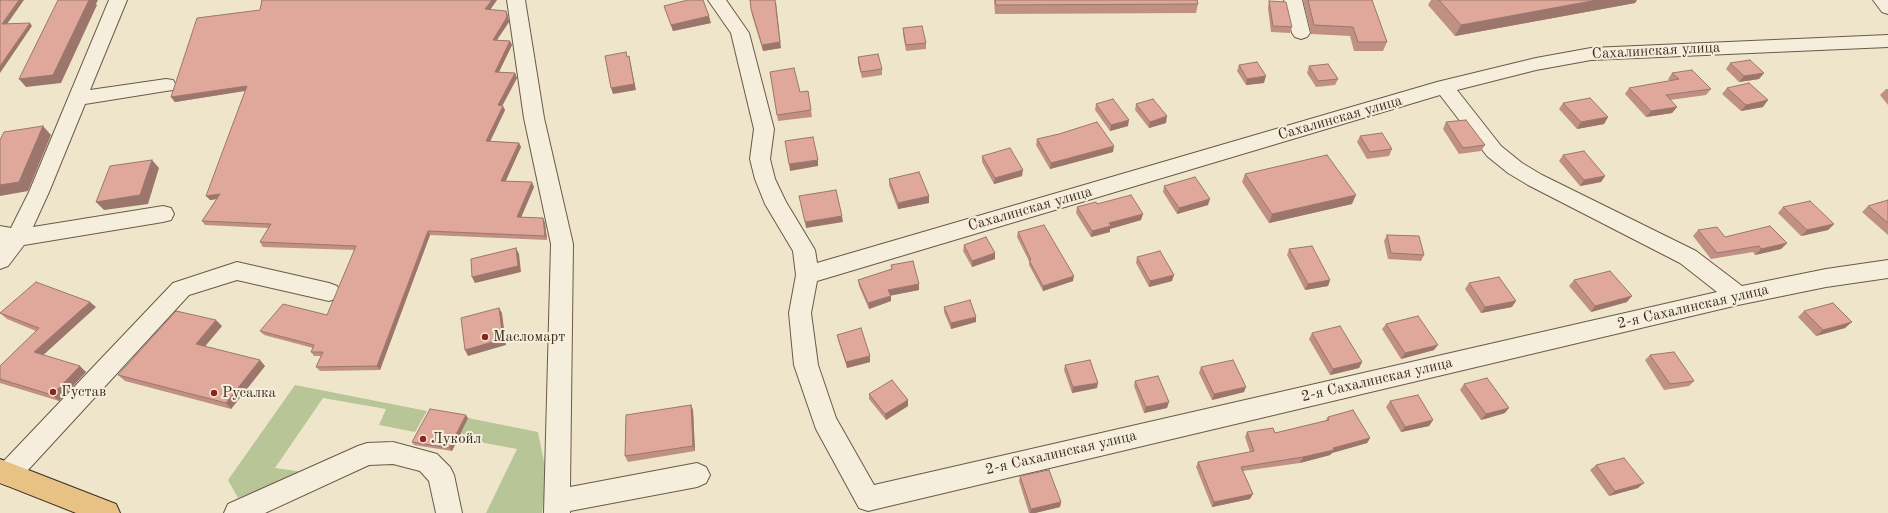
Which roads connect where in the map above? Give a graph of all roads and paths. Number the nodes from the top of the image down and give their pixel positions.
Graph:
1 (118, 0) edge
2 (516, 0) edge
3 (717, 0) edge
4 (1293, 0) edge
5 (1882, 0) edge
6 (1888, 8) edge
7 (1300, 33) dead end
8 (1888, 42) edge
9 (166, 85) dead end
10 (1444, 87) junction
11 (77, 99) junction
12 (162, 214) dead end
13 (8, 236) edge
14 (0, 260) edge
15 (1888, 270) edge
16 (807, 275) junction
17 (329, 292) dead end
18 (1738, 296) junction
19 (4, 472) edge
20 (697, 475) dead end
21 (867, 506) edge
22 (557, 507) edge
23 (107, 513) edge
24 (237, 513) edge
25 (449, 513) edge

1 - 11 street
2 - 22 street
3 - 16 street
4 - 7 street
5 - 6 street
8 - 10 street, Сахалинская улица
9 - 11 street
10 - 16 street, Сахалинская улица
10 - 18 street
11 - 13 street
12 - 13 street
13 - 14 street
15 - 18 street, 2-я Сахалинская улица
16 - 21 street
17 - 19 street
18 - 21 street, 2-я Сахалинская улица
19 - 23 main road
20 - 22 street
24 - 25 street

